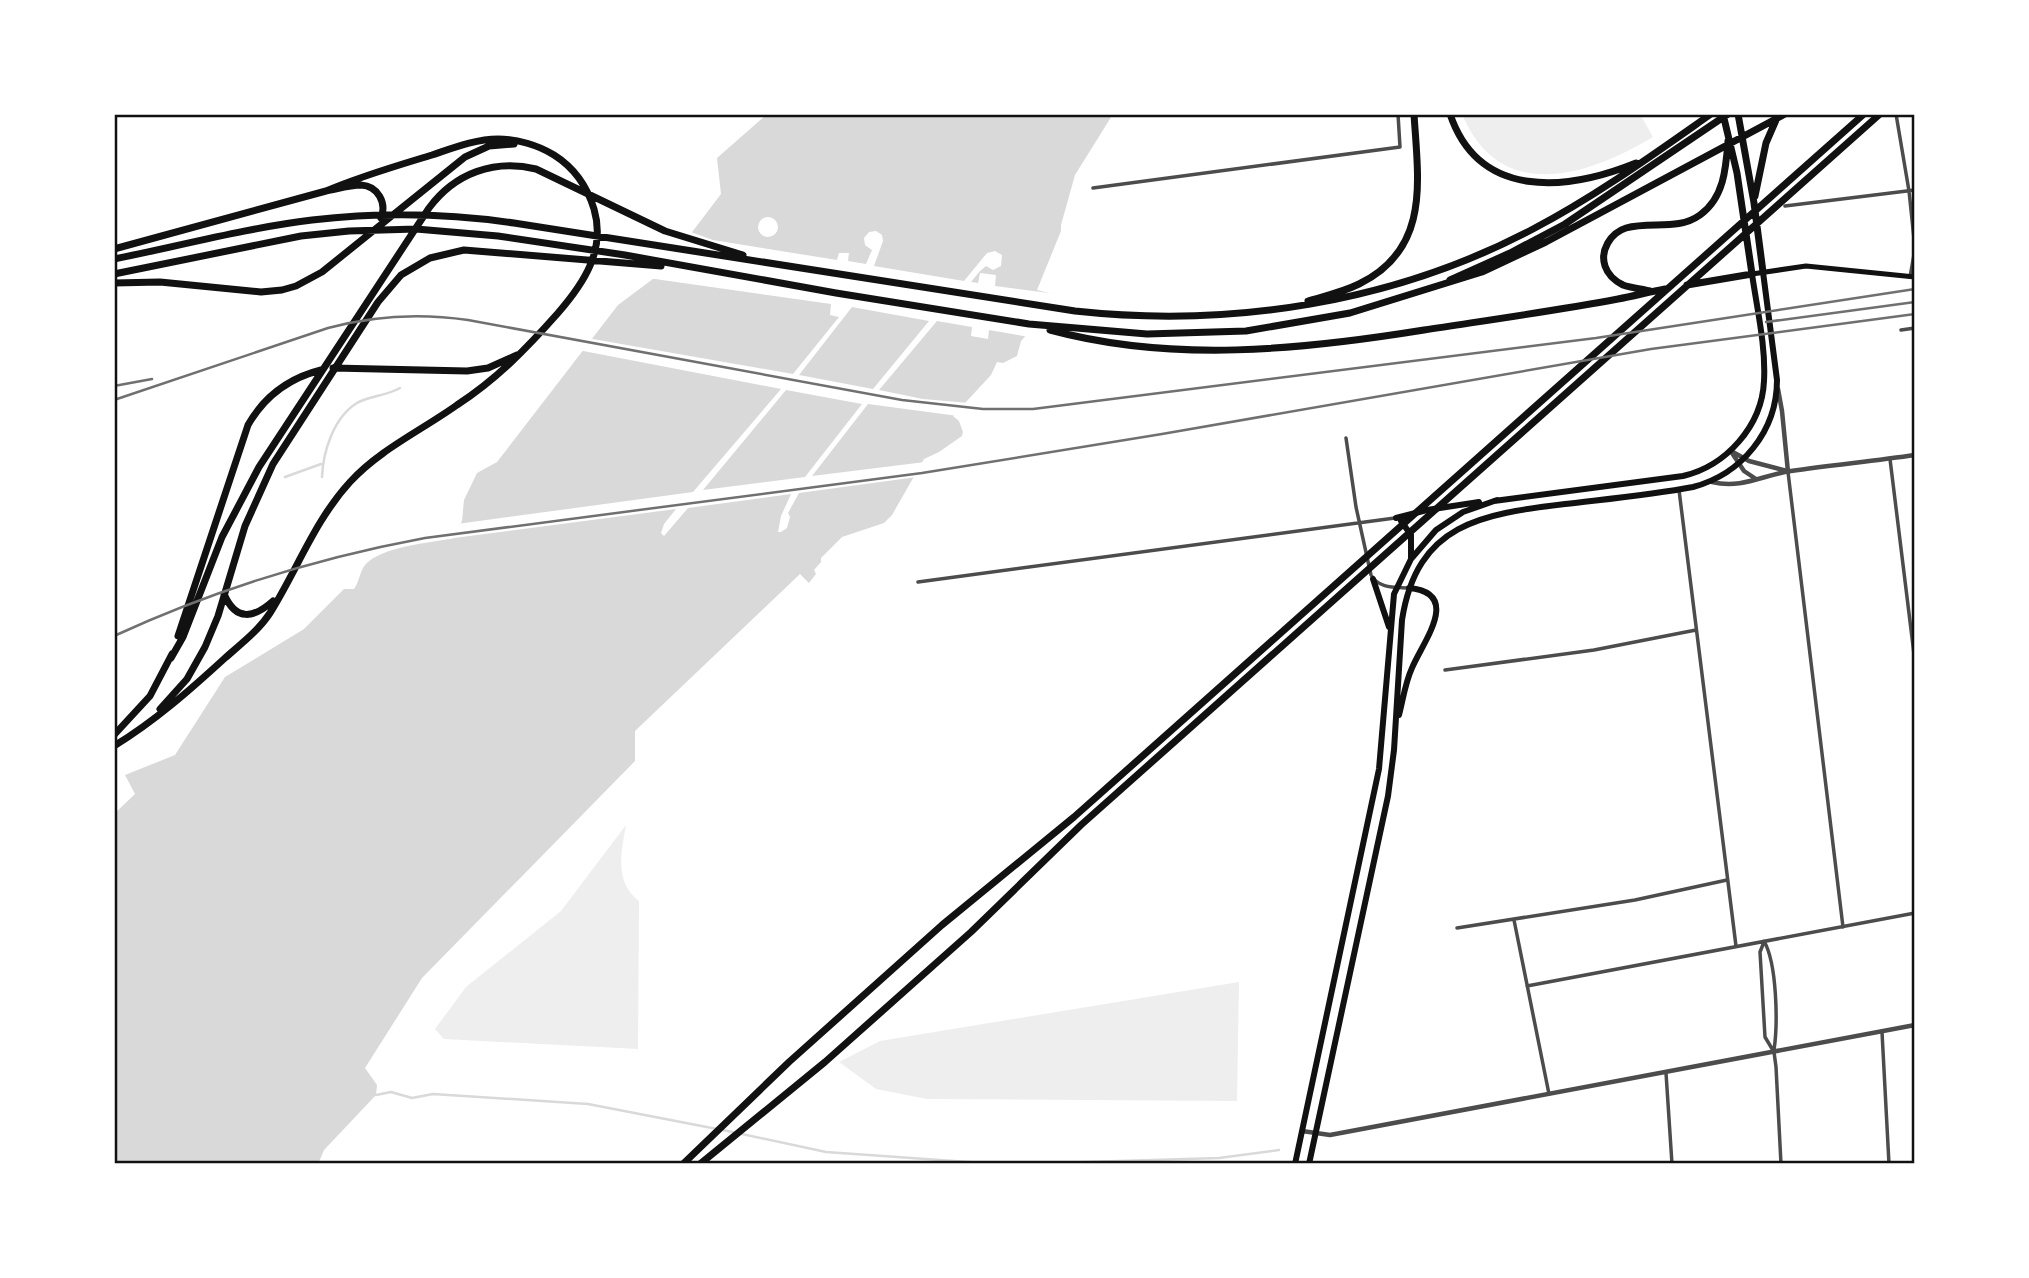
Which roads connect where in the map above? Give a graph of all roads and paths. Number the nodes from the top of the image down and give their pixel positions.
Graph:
1 (1398, 114) edge
2 (1414, 114) edge
3 (1450, 114) edge
4 (1711, 114) edge
5 (1726, 114) edge
6 (1738, 114) edge
7 (1780, 114) edge
8 (1785, 114) edge
9 (1864, 114) edge
10 (1880, 114) edge
11 (1896, 114) edge
12 (1729, 134) junction
13 (529, 144) junction
14 (1649, 157) junction
15 (1093, 188) dead end
16 (1915, 190) edge
17 (327, 191) junction
18 (1909, 191) junction
19 (1754, 203) junction
20 (1785, 206) dead end
21 (359, 241) junction
22 (114, 249) edge
23 (1915, 249) edge
24 (114, 259) edge
25 (776, 263) junction
26 (680, 266) junction
27 (1763, 272) junction
28 (114, 274) edge
29 (1752, 274) junction
30 (1913, 277) edge
31 (114, 283) edge
32 (1435, 288) junction
33 (1652, 291) junction
34 (1296, 305) junction
35 (1029, 324) junction
36 (1915, 328) edge
37 (1901, 330) dead end
38 (525, 351) junction
39 (1777, 385) junction
40 (1346, 438) dead end
41 (1731, 451) junction
42 (1915, 455) edge
43 (1889, 459) junction
44 (1742, 461) junction
45 (1788, 472) junction
46 (1760, 480) junction
47 (1712, 482) junction
48 (1679, 490) junction
49 (1497, 500) junction
50 (1396, 518) junction
51 (1360, 524) junction
52 (1411, 559) junction
53 (1373, 579) junction
54 (918, 582) dead end
55 (1397, 587) junction
56 (1409, 587) junction
57 (224, 594) junction
58 (279, 596) junction
59 (1696, 630) junction
60 (1390, 631) junction
61 (171, 657) junction
62 (1915, 662) edge
63 (1445, 670) dead end
64 (1395, 731) junction
65 (114, 735) edge
66 (114, 745) edge
67 (1727, 880) junction
68 (1915, 913) edge
69 (1514, 920) junction
70 (1457, 928) dead end
71 (1843, 928) junction
72 (1764, 941) junction
73 (1736, 946) junction
74 (1527, 986) junction
75 (1915, 1026) edge
76 (1882, 1032) junction
77 (1774, 1052) junction
78 (1666, 1073) junction
79 (1549, 1094) junction
80 (1302, 1131) junction
81 (1316, 1133) junction
82 (683, 1164) edge
83 (700, 1164) edge
84 (1295, 1164) edge
85 (1309, 1164) edge
86 (1672, 1164) edge
87 (1781, 1164) edge
88 (1889, 1164) edge

1 - 15 street
2 - 34 highway
3 - 14 highway
4 - 14 highway
5 - 12 highway
5 - 32 highway
6 - 19 highway
7 - 19 highway
8 - 32 highway
9 - 82 highway
10 - 83 highway
11 - 18 street
12 - 29 highway
12 - 33 highway
13 - 17 highway
13 - 21 highway
13 - 38 highway
14 - 34 highway
16 - 18 street
17 - 21 highway
17 - 22 highway
18 - 20 street
18 - 23 street
19 - 27 highway
21 - 31 highway
23 - 30 street
24 - 25 highway
25 - 34 highway
25 - 61 highway
26 - 28 highway
26 - 35 highway
26 - 57 highway
27 - 29 main road
27 - 30 main road
27 - 39 highway
29 - 33 highway
29 - 41 highway
32 - 35 highway
33 - 35 highway
36 - 37 street
38 - 58 highway
38 - 61 highway
39 - 44 highway
39 - 45 street
40 - 51 street
41 - 44 street
41 - 49 highway
42 - 43 street
43 - 45 street
43 - 62 street
44 - 45 street
44 - 46 street
44 - 47 highway
45 - 46 street
45 - 71 street
46 - 47 street
47 - 48 highway
48 - 56 highway
48 - 59 street
49 - 50 highway
49 - 52 highway
50 - 51 street
50 - 52 highway
51 - 53 street
51 - 54 street
52 - 55 highway
53 - 55 street
53 - 60 highway
55 - 56 street
55 - 60 highway
56 - 64 highway
56 - 64 highway
57 - 58 highway
57 - 66 highway
58 - 66 highway
59 - 63 street
59 - 67 street
60 - 80 highway
61 - 65 highway
64 - 81 highway
67 - 69 street
67 - 73 street
68 - 71 street
69 - 70 street
69 - 74 street
71 - 72 street
72 - 73 street
72 - 77 street
72 - 77 street
73 - 74 street
74 - 79 street
75 - 76 street
76 - 77 street
76 - 88 street
77 - 78 street
77 - 87 street
78 - 79 street
78 - 86 street
79 - 81 street
80 - 81 street
80 - 84 highway
81 - 85 highway

